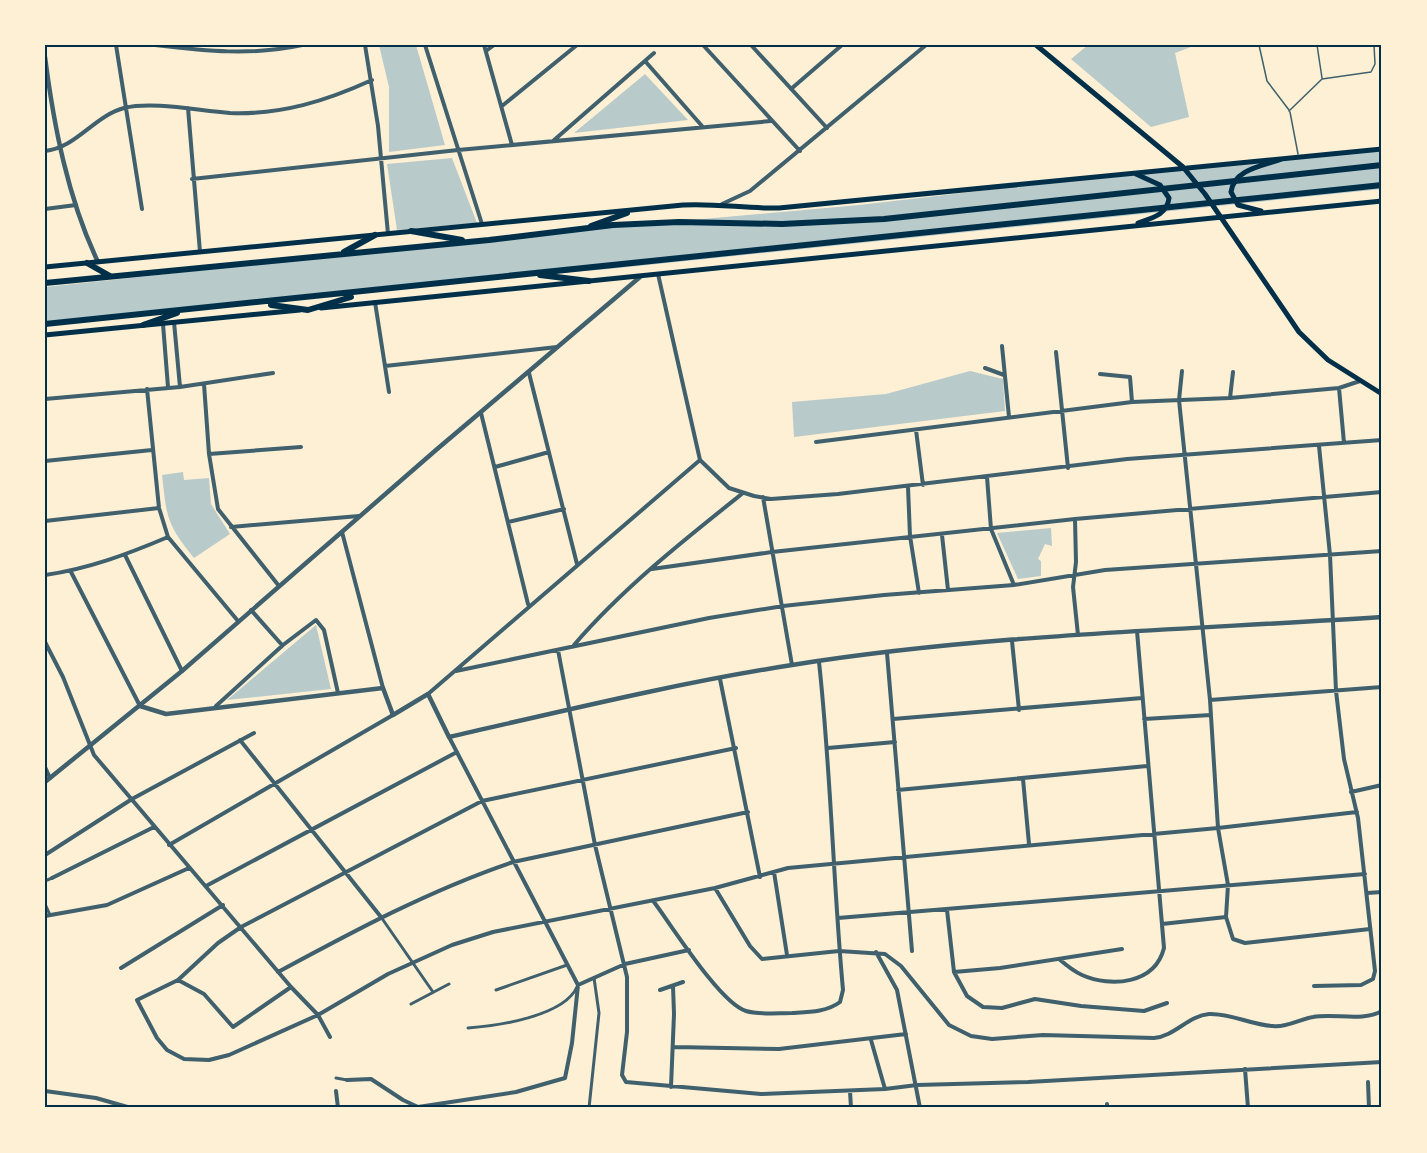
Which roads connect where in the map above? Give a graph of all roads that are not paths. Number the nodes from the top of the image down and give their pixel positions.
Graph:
1 (116, 45) edge
2 (155, 45) edge
3 (302, 45) edge
4 (365, 45) edge
5 (425, 45) edge
6 (484, 45) edge
7 (494, 45) edge
8 (577, 45) edge
9 (703, 45) edge
10 (842, 45) edge
11 (926, 45) edge
12 (1036, 45) edge
13 (1259, 45) edge
14 (1317, 45) edge
15 (1374, 45) edge
16 (754, 46) edge
17 (486, 51) junction
18 (654, 53) dead end
19 (45, 57) edge
20 (645, 61) junction
21 (46, 74) edge
22 (1322, 79) junction
23 (372, 80) junction
24 (791, 88) junction
25 (502, 106) junction
26 (124, 108) junction
27 (188, 108) junction
28 (1290, 111) junction
29 (771, 122) junction
30 (702, 126) junction
31 (827, 128) junction
32 (552, 142) junction
33 (512, 145) junction
34 (61, 149) junction
35 (1382, 149) edge
36 (458, 150) junction
37 (45, 151) edge
38 (800, 151) junction
39 (1295, 156) junction
40 (381, 160) junction
41 (1382, 165) edge
42 (1183, 167) junction
43 (1118, 173) junction
44 (192, 179) junction
45 (1382, 185) edge
46 (1382, 201) edge
47 (720, 204) junction
48 (76, 205) junction
49 (45, 209) edge
50 (142, 209) dead end
51 (1267, 212) junction
52 (627, 213) junction
53 (1219, 217) junction
54 (482, 225) junction
55 (1131, 226) junction
56 (580, 230) junction
57 (411, 231) junction
58 (388, 234) junction
59 (375, 235) junction
60 (465, 241) junction
61 (200, 253) junction
62 (339, 254) junction
63 (98, 262) junction
64 (87, 263) junction
65 (45, 267) edge
66 (530, 274) junction
67 (658, 274) junction
68 (111, 276) junction
69 (640, 277) junction
70 (589, 281) junction
71 (45, 283) edge
72 (367, 292) junction
73 (375, 301) junction
74 (261, 303) junction
75 (196, 309) junction
76 (308, 310) junction
77 (174, 322) junction
78 (163, 323) junction
79 (45, 324) edge
80 (143, 325) junction
81 (45, 335) edge
82 (1002, 346) dead end
83 (558, 347) junction
84 (1056, 352) dead end
85 (385, 366) junction
86 (985, 368) dead end
87 (1182, 371) dead end
88 (1233, 372) dead end
89 (273, 373) dead end
90 (529, 373) junction
91 (1100, 374) dead end
92 (1004, 375) junction
93 (1361, 380) junction
94 (204, 384) junction
95 (168, 387) junction
96 (180, 387) junction
97 (1339, 388) junction
98 (147, 389) junction
99 (389, 392) dead end
100 (1382, 394) edge
101 (1230, 398) junction
102 (45, 399) edge
103 (1179, 400) junction
104 (1132, 402) junction
105 (1063, 409) junction
106 (481, 413) junction
107 (1009, 417) junction
108 (916, 430) junction
109 (1382, 440) edge
110 (816, 442) dead end
111 (1344, 443) junction
112 (1319, 446) junction
113 (301, 447) dead end
114 (152, 450) junction
115 (549, 452) junction
116 (209, 454) junction
117 (1185, 455) junction
118 (700, 460) junction
119 (45, 461) edge
120 (495, 467) junction
121 (1068, 468) junction
122 (987, 477) junction
123 (923, 485) junction
124 (908, 487) junction
125 (1382, 492) edge
126 (743, 493) junction
127 (1325, 496) junction
128 (763, 497) junction
129 (1191, 506) junction
130 (159, 508) junction
131 (564, 509) junction
132 (360, 516) junction
133 (1075, 519) junction
134 (45, 521) edge
135 (508, 522) junction
136 (230, 527) junction
137 (991, 529) junction
138 (342, 532) junction
139 (942, 534) junction
140 (910, 536) junction
141 (168, 537) junction
142 (1382, 551) edge
143 (772, 552) junction
144 (125, 555) junction
145 (1330, 555) junction
146 (577, 564) junction
147 (1196, 565) junction
148 (652, 569) junction
149 (71, 572) junction
150 (45, 575) edge
151 (1074, 575) junction
152 (1014, 585) junction
153 (279, 586) junction
154 (948, 590) junction
155 (919, 593) junction
156 (529, 605) junction
157 (783, 606) junction
158 (251, 610) junction
159 (1382, 616) edge
160 (1332, 620) junction
161 (238, 621) junction
162 (1201, 628) junction
163 (1137, 631) junction
164 (1078, 635) junction
165 (1012, 641) junction
166 (45, 642) edge
167 (283, 645) junction
168 (574, 646) junction
169 (558, 650) junction
170 (887, 653) junction
171 (819, 662) junction
172 (792, 665) junction
173 (182, 671) junction
174 (456, 671) junction
175 (720, 678) junction
176 (382, 687) junction
177 (1382, 687) edge
178 (1336, 691) junction
179 (338, 693) junction
180 (428, 694) junction
181 (1142, 698) junction
182 (1210, 700) junction
183 (140, 706) junction
184 (216, 706) junction
185 (568, 710) junction
186 (1019, 710) junction
187 (393, 715) junction
188 (1211, 715) junction
189 (893, 719) junction
190 (1144, 719) junction
191 (254, 733) dead end
192 (449, 738) junction
193 (240, 740) junction
194 (894, 742) junction
195 (89, 745) junction
196 (736, 748) junction
197 (828, 748) junction
198 (457, 752) junction
199 (1147, 766) junction
200 (45, 767) edge
201 (50, 778) junction
202 (582, 779) junction
203 (1023, 779) junction
204 (45, 782) edge
205 (275, 784) junction
206 (1382, 785) edge
207 (898, 790) junction
208 (1350, 792) junction
209 (132, 799) junction
210 (482, 801) junction
211 (748, 812) junction
212 (1357, 812) junction
213 (154, 827) junction
214 (1218, 828) junction
215 (309, 829) junction
216 (1154, 834) junction
217 (1029, 844) junction
218 (169, 845) junction
219 (595, 845) junction
220 (45, 855) edge
221 (905, 855) junction
222 (513, 862) junction
223 (833, 862) junction
224 (189, 868) junction
225 (774, 872) junction
226 (346, 873) junction
227 (1365, 874) junction
228 (760, 877) junction
229 (52, 878) joint
230 (45, 881) edge
231 (1228, 885) junction
232 (206, 886) junction
233 (715, 888) junction
234 (1160, 891) junction
235 (1382, 892) edge
236 (1367, 893) junction
237 (654, 902) junction
238 (45, 904) edge
239 (223, 905) junction
240 (611, 910) junction
241 (947, 910) junction
242 (909, 913) junction
243 (47, 916) edge
244 (381, 917) junction
245 (1226, 917) junction
246 (838, 918) junction
247 (548, 923) junction
248 (1162, 924) junction
249 (241, 927) junction
250 (1370, 929) junction
251 (1122, 949) dead end
252 (689, 950) junction
253 (839, 951) junction
254 (876, 951) junction
255 (912, 951) dead end
256 (787, 956) junction
257 (1059, 959) junction
258 (414, 961) junction
259 (625, 964) junction
260 (567, 965) junction
261 (121, 968) dead end
262 (278, 972) junction
263 (954, 972) junction
264 (594, 976) junction
265 (178, 980) junction
266 (683, 982) dead end
267 (449, 984) dead end
268 (578, 985) junction
269 (673, 986) junction
270 (291, 987) junction
271 (1314, 987) dead end
272 (496, 990) dead end
273 (660, 990) dead end
274 (433, 992) junction
275 (1167, 1003) dead end
276 (411, 1004) dead end
277 (1382, 1011) edge
278 (318, 1015) junction
279 (468, 1028) dead end
280 (906, 1034) junction
281 (330, 1037) dead end
282 (872, 1040) junction
283 (674, 1047) junction
284 (1382, 1062) edge
285 (1245, 1069) junction
286 (336, 1078) dead end
287 (347, 1080) joint
288 (1368, 1082) dead end
289 (916, 1085) junction
290 (671, 1087) junction
291 (885, 1089) junction
292 (45, 1091) edge
293 (336, 1091) dead end
294 (850, 1091) junction
295 (131, 1108) edge
296 (338, 1108) edge
297 (589, 1108) edge
298 (851, 1108) edge
299 (920, 1108) edge
300 (1248, 1108) edge
301 (1370, 1108) edge

1 - 26 street
2 - 3 street
4 - 23 street
5 - 36 street
6 - 17 street
7 - 17 street
8 - 25 street
9 - 29 street
10 - 24 street
11 - 31 street
12 - 42 main road
13 - 28 lane
14 - 22 lane
15 - 22 lane
16 - 24 street
17 - 25 street
18 - 20 street
19 - 21 street
20 - 30 street
20 - 32 street
21 - 34 street
22 - 28 lane
23 - 27 street
23 - 40 street
24 - 31 street
25 - 33 street
26 - 27 street
26 - 34 street
26 - 50 street
27 - 44 street
28 - 39 lane
29 - 30 street
29 - 38 street
30 - 32 street
31 - 38 street
32 - 33 street
33 - 36 street
34 - 37 street
34 - 48 street
35 - 39 main road
36 - 40 street
36 - 54 street
38 - 47 street
39 - 42 main road
39 - 51 main road
40 - 44 street
40 - 58 street
41 - 56 highway
42 - 43 main road
42 - 53 main road
43 - 47 main road
43 - 55 main road
44 - 61 street
45 - 66 highway
46 - 51 main road
47 - 52 main road
48 - 49 street
48 - 63 street
51 - 53 main road
52 - 54 main road
52 - 56 highway
53 - 55 main road
53 - 93 main road
54 - 57 main road
55 - 67 main road
56 - 60 highway
57 - 58 main road
57 - 60 highway
58 - 59 main road
59 - 61 main road
59 - 62 highway
60 - 62 highway
61 - 63 main road
62 - 68 highway
63 - 64 main road
64 - 65 main road
64 - 68 highway
66 - 70 highway
66 - 72 highway
67 - 69 main road
67 - 118 street
68 - 71 highway
69 - 70 main road
69 - 83 street
70 - 73 main road
72 - 74 highway
72 - 76 highway
73 - 76 main road
73 - 85 street
74 - 75 highway
74 - 76 highway
75 - 79 highway
75 - 80 highway
76 - 77 main road
77 - 78 main road
77 - 96 street
78 - 80 main road
78 - 95 street
80 - 81 main road
82 - 92 street
83 - 85 street
83 - 90 street
84 - 105 street
85 - 99 street
86 - 92 street
87 - 103 street
88 - 101 street
89 - 94 street
90 - 106 street
90 - 115 street
91 - 104 street
92 - 107 street
93 - 97 street
93 - 100 main road
94 - 96 street
94 - 116 street
95 - 96 street
95 - 98 street
97 - 101 street
97 - 111 street
98 - 102 street
98 - 114 street
101 - 103 street
103 - 104 street
103 - 117 street
104 - 105 street
105 - 107 street
105 - 121 street
106 - 120 street
106 - 132 street
107 - 108 street
108 - 110 street
108 - 123 street
109 - 111 street
111 - 112 street
112 - 117 street
112 - 127 street
113 - 116 street
114 - 119 street
114 - 130 street
115 - 120 street
115 - 131 street
116 - 136 street
117 - 121 street
117 - 129 street
118 - 126 street
118 - 146 street
120 - 135 street
121 - 122 street
122 - 123 street
122 - 137 street
123 - 124 street
124 - 128 street
124 - 140 street
125 - 127 street
126 - 128 street
126 - 148 street
127 - 129 street
127 - 145 street
128 - 143 street
129 - 133 street
129 - 147 street
130 - 134 street
130 - 141 street
131 - 135 street
131 - 146 street
132 - 136 street
132 - 138 street
133 - 137 street
133 - 151 street
135 - 156 street
136 - 153 street
137 - 139 street
137 - 152 street
138 - 153 street
138 - 176 street
139 - 140 street
139 - 154 street
140 - 143 street
140 - 155 street
141 - 144 street
141 - 161 street
142 - 145 street
143 - 148 street
143 - 157 street
144 - 149 street
144 - 173 street
145 - 147 street
145 - 160 street
146 - 156 street
147 - 151 street
147 - 162 street
148 - 168 street
149 - 150 street
149 - 183 street
151 - 152 street
151 - 164 street
152 - 154 street
153 - 158 street
154 - 155 street
155 - 157 street
156 - 174 street
157 - 168 street
157 - 172 street
158 - 161 street
158 - 167 street
159 - 160 street
160 - 162 street
160 - 178 street
161 - 173 street
162 - 163 street
162 - 182 street
163 - 164 street
163 - 181 street
164 - 165 street
165 - 170 street
165 - 186 street
166 - 195 street
167 - 179 street
167 - 184 street
168 - 169 street
169 - 174 street
169 - 185 street
170 - 171 street
170 - 189 street
171 - 172 street
171 - 197 street
172 - 175 street
173 - 183 street
174 - 180 street
175 - 185 street
175 - 196 street
176 - 179 street
176 - 187 street
177 - 178 street
178 - 182 street
178 - 208 street
179 - 184 street
180 - 187 street
180 - 192 street
181 - 186 street
181 - 190 street
182 - 188 street
183 - 184 street
183 - 195 street
185 - 192 street
185 - 202 street
186 - 189 street
187 - 205 street
188 - 190 street
188 - 214 street
189 - 194 street
190 - 199 street
191 - 193 street
192 - 198 street
193 - 205 street
193 - 209 street
194 - 197 street
194 - 207 street
195 - 201 street
195 - 209 street
196 - 202 street
196 - 211 street
197 - 223 street
198 - 210 street
198 - 215 street
199 - 203 street
199 - 216 street
200 - 201 street
201 - 204 street
202 - 210 street
202 - 219 street
203 - 207 street
203 - 217 street
205 - 215 street
205 - 218 street
206 - 208 street
207 - 221 street
208 - 212 street
209 - 213 street
209 - 220 street
210 - 222 street
210 - 226 street
211 - 219 street
211 - 228 street
212 - 214 street
212 - 227 street
213 - 218 street
213 - 229 street
214 - 216 street
214 - 231 street
215 - 226 street
215 - 232 street
216 - 217 street
216 - 234 street
217 - 221 street
218 - 224 street
219 - 222 street
219 - 240 street
221 - 223 street
221 - 242 street
222 - 244 street
222 - 247 street
223 - 225 street
223 - 246 street
224 - 232 street
224 - 243 street
225 - 228 street
225 - 256 street
226 - 244 street
226 - 249 street
227 - 231 street
227 - 236 street
228 - 233 street
229 - 230 street
231 - 234 street
231 - 245 street
232 - 239 street
233 - 237 street
233 - 256 street
234 - 241 street
234 - 248 street
235 - 236 street
236 - 250 street
237 - 240 street
237 - 252 street
238 - 243 street
239 - 249 street
239 - 261 street
240 - 247 street
240 - 259 street
241 - 242 street
241 - 263 street
242 - 246 street
242 - 255 street
244 - 258 street
244 - 262 street
245 - 248 street
245 - 250 street
246 - 253 street
247 - 258 street
247 - 260 street
248 - 257 street
249 - 262 street
249 - 265 street
250 - 271 street
251 - 257 street
252 - 253 street
252 - 259 street
253 - 254 street
253 - 256 street
254 - 277 street
254 - 280 street
257 - 263 street
258 - 274 street
258 - 278 street
259 - 264 street
259 - 290 street
260 - 268 street
260 - 272 street
262 - 270 street
263 - 275 street
264 - 268 street
264 - 297 street
265 - 270 street
265 - 278 street
266 - 269 street
267 - 274 street
268 - 279 street
268 - 287 street
269 - 273 street
269 - 283 street
270 - 278 street
274 - 276 street
278 - 281 street
280 - 282 street
280 - 289 street
282 - 283 street
282 - 291 street
283 - 290 street
284 - 285 street
285 - 289 street
285 - 300 street
286 - 287 street
288 - 301 street
289 - 291 street
289 - 299 street
290 - 294 street
291 - 294 street
292 - 295 street
293 - 296 street
294 - 298 street

